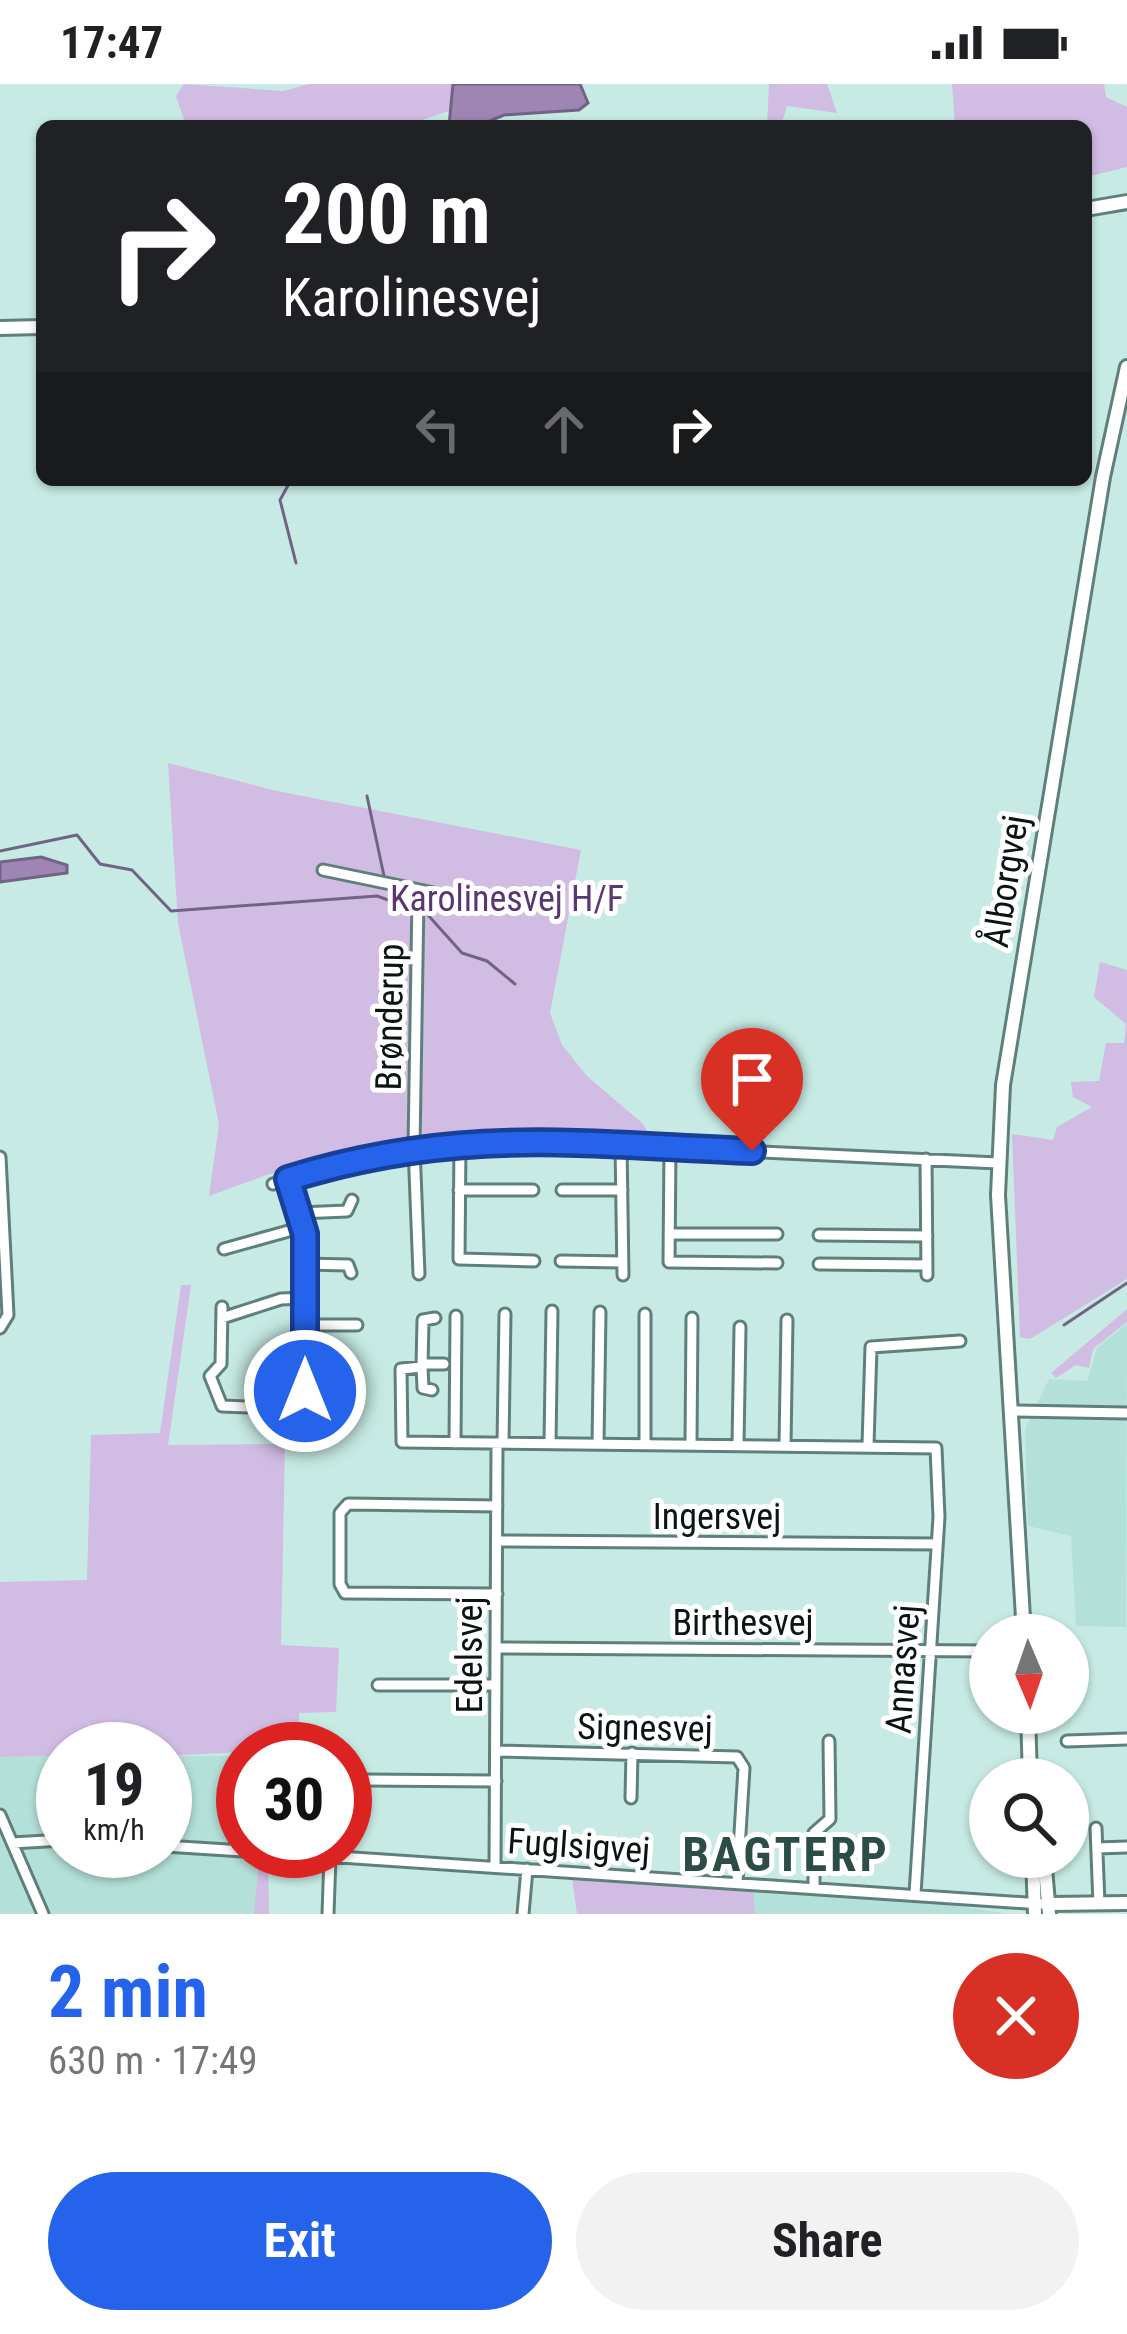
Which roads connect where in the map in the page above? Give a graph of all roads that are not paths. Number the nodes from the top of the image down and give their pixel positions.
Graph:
1 (1127, 202) edge
2 (1092, 208) edge
3 (36, 327) edge
4 (0, 328) edge
5 (1127, 367) edge
6 (323, 870) dead end
7 (413, 890) junction
8 (434, 893) dead end
9 (460, 1142) junction
10 (621, 1145) junction
11 (414, 1147) junction
12 (670, 1148) junction
13 (0, 1157) edge
14 (926, 1159) junction
15 (998, 1163) junction
16 (288, 1179) junction
17 (273, 1184) dead end
18 (459, 1190) junction
19 (533, 1190) dead end
20 (562, 1190) dead end
21 (622, 1190) junction
22 (352, 1200) dead end
23 (299, 1213) junction
24 (303, 1227) junction
25 (669, 1234) junction
26 (777, 1234) dead end
27 (819, 1234) dead end
28 (927, 1236) junction
29 (224, 1249) dead end
30 (534, 1261) dead end
31 (561, 1261) dead end
32 (777, 1263) dead end
33 (305, 1264) junction
34 (819, 1264) dead end
35 (351, 1273) dead end
36 (419, 1274) dead end
37 (305, 1298) junction
38 (552, 1311) dead end
39 (600, 1312) dead end
40 (645, 1313) dead end
41 (505, 1314) dead end
42 (456, 1316) dead end
43 (435, 1318) dead end
44 (692, 1318) dead end
45 (787, 1320) dead end
46 (305, 1324) junction
47 (357, 1325) dead end
48 (740, 1327) dead end
49 (0, 1328) edge
50 (960, 1341) dead end
51 (305, 1362) junction
52 (444, 1364) dead end
53 (422, 1366) junction
54 (432, 1390) dead end
55 (305, 1391) dead end
56 (1011, 1411) junction
57 (1127, 1413) edge
58 (455, 1443) junction
59 (500, 1443) junction
60 (550, 1444) junction
61 (598, 1444) junction
62 (645, 1444) junction
63 (692, 1444) junction
64 (738, 1444) junction
65 (785, 1445) junction
66 (868, 1445) junction
67 (497, 1505) junction
68 (497, 1541) junction
69 (938, 1544) junction
70 (496, 1594) junction
71 (1022, 1614) edge
72 (496, 1648) junction
73 (930, 1650) junction
74 (969, 1651) edge
75 (378, 1684) dead end
76 (496, 1685) junction
77 (1127, 1739) edge
78 (829, 1741) dead end
79 (1066, 1741) dead end
80 (496, 1751) junction
81 (632, 1753) junction
82 (372, 1780) edge
83 (496, 1781) junction
84 (631, 1798) dead end
85 (0, 1815) edge
86 (1096, 1828) dead end
87 (36, 1842) edge
88 (12, 1843) junction
89 (1127, 1847) edge
90 (1097, 1848) junction
91 (372, 1860) edge
92 (495, 1867) junction
93 (527, 1869) junction
94 (329, 1878) edge
95 (1037, 1878) edge
96 (1043, 1878) edge
97 (736, 1882) junction
98 (814, 1887) junction
99 (915, 1894) junction
100 (1099, 1904) junction
101 (1127, 1904) edge
102 (1042, 1909) edge
103 (43, 1914) edge
104 (328, 1914) edge
105 (523, 1914) edge

1 - 2 main road
3 - 4 main road
5 - 15 main road, Ålborgvej
6 - 7 street, Brønderup
7 - 8 street, Brønderup
7 - 11 street, Brønderup
9 - 10 street
9 - 11 street
9 - 18 street
10 - 12 street
10 - 21 street
11 - 16 street
11 - 36 street, Brønderup
12 - 14 street
12 - 25 street
13 - 49 street
14 - 15 street
14 - 28 street
15 - 56 main road, Ålborgvej
16 - 17 street
16 - 23 street
18 - 19 street
18 - 30 street
20 - 21 street
21 - 31 street
22 - 23 street
23 - 24 street
24 - 29 street
24 - 33 street
25 - 26 street
25 - 32 street
27 - 28 street
28 - 34 street
33 - 35 street
33 - 37 street
37 - 46 street
37 - 51 street
38 - 60 street
39 - 61 street
40 - 62 street
41 - 59 street, Edelsvej
42 - 58 street
43 - 53 street
44 - 63 street
45 - 65 street
46 - 47 street
46 - 51 street
48 - 64 street
50 - 66 street
51 - 55 street
52 - 53 street
53 - 54 street
53 - 58 street
56 - 57 street
56 - 71 main road, Ålborgvej
58 - 59 street
59 - 60 street
59 - 67 street, Edelsvej
60 - 61 street
61 - 62 street
62 - 63 street
63 - 64 street
64 - 65 street
65 - 66 street
66 - 69 street, Annasvej
67 - 68 street, Edelsvej
67 - 70 street
68 - 69 street, Ingersvej
68 - 70 street, Edelsvej
69 - 73 street, Annasvej
70 - 72 street, Edelsvej
72 - 73 street, Birthesvej
72 - 76 street, Edelsvej
73 - 74 street, Birthesvej
73 - 99 street, Annasvej
75 - 76 street
76 - 80 street, Edelsvej
77 - 79 street
78 - 98 street
80 - 81 street, Signesvej
80 - 83 street, Edelsvej
81 - 84 street
81 - 97 street, Signesvej
82 - 83 street
83 - 92 street, Edelsvej
85 - 88 street
86 - 90 street
87 - 88 street
88 - 103 street
89 - 90 street
90 - 100 street
91 - 92 street, Fuglsigvej
92 - 93 street, Fuglsigvej
93 - 97 street, Fuglsigvej
93 - 105 street
94 - 104 street
95 - 102 main road
96 - 102 main road
97 - 98 street, Fuglsigvej
98 - 99 street, Fuglsigvej
99 - 102 street, Fuglsigvej
100 - 101 main road
100 - 102 main road

